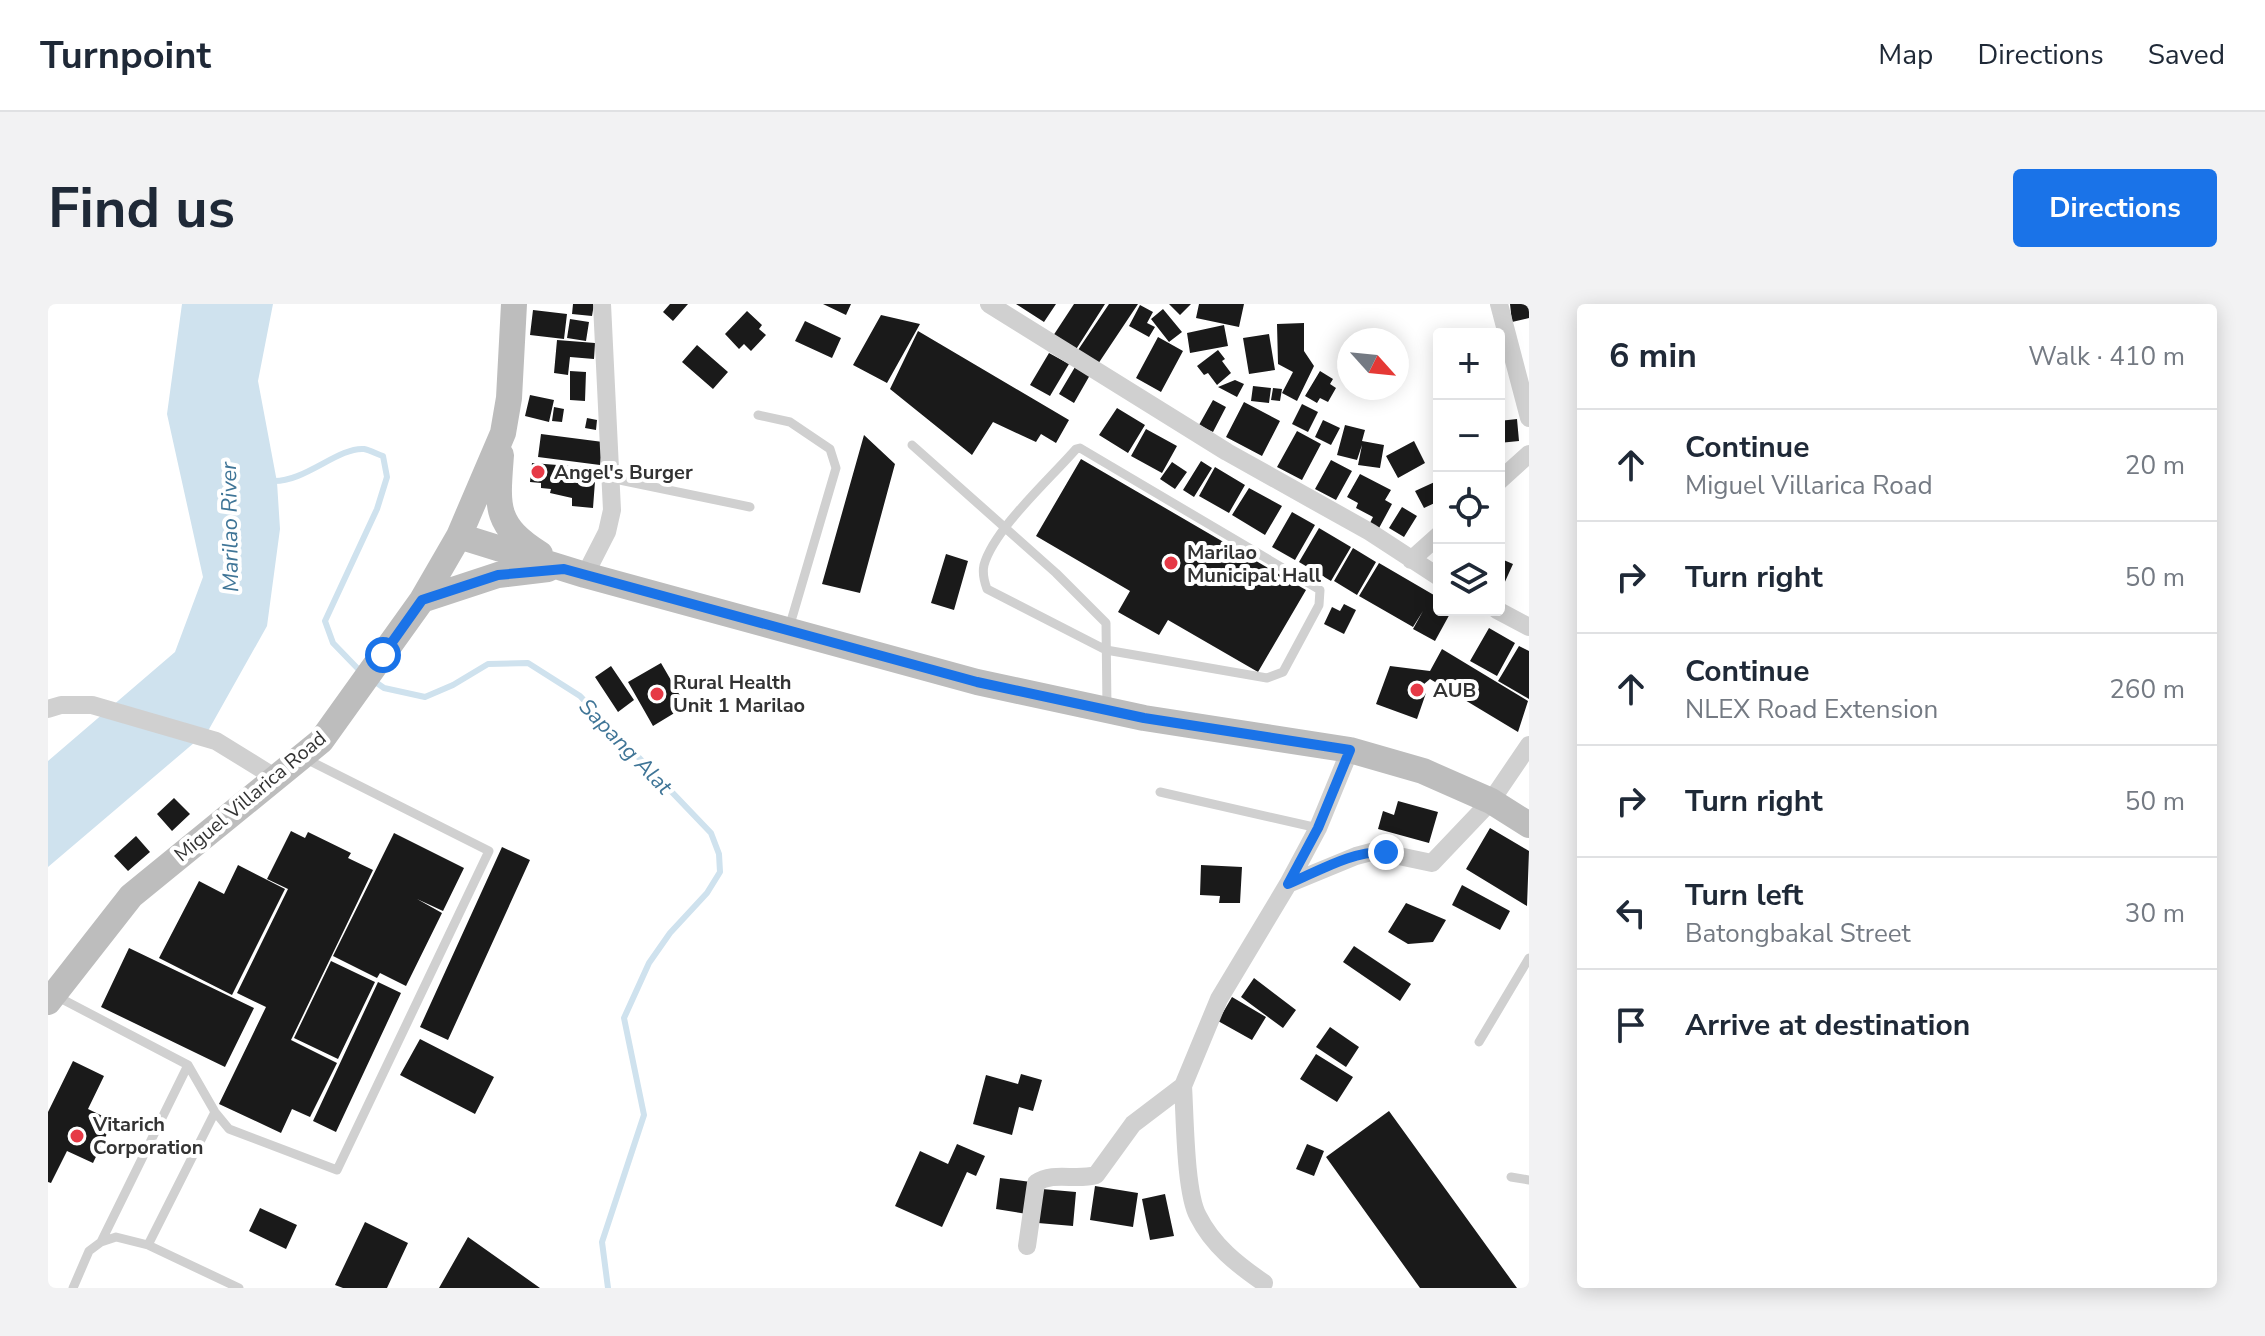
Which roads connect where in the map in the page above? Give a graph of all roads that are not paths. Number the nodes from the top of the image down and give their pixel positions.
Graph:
1 (514, 304) edge
2 (602, 304) edge
3 (989, 304) edge
4 (1499, 304) edge
5 (758, 415) dead end
6 (1529, 418) edge
7 (503, 433) junction
8 (912, 445) dead end
9 (1529, 454) edge
10 (1505, 476) edge
11 (610, 478) junction
12 (750, 507) dead end
13 (1005, 528) junction
14 (459, 536) junction
15 (1433, 540) edge
16 (1411, 560) junction
17 (574, 572) junction
18 (1433, 573) edge
19 (422, 600) junction
20 (1505, 614) edge
21 (1529, 627) edge
22 (788, 631) junction
23 (1106, 650) junction
24 (48, 709) edge
25 (1107, 711) junction
26 (1529, 745) edge
27 (1350, 750) junction
28 (302, 756) junction
29 (276, 778) junction
30 (1160, 792) dead end
31 (1491, 801) junction
32 (1529, 825) edge
33 (1318, 828) junction
34 (1288, 884) junction
35 (1529, 958) edge
36 (50, 998) edge
37 (1479, 1042) dead end
38 (188, 1065) junction
39 (1183, 1086) junction
40 (215, 1112) junction
41 (1511, 1177) dead end
42 (1529, 1180) edge
43 (101, 1242) junction
44 (148, 1245) junction
45 (1027, 1246) dead end
46 (1264, 1283) dead end
47 (73, 1288) edge
48 (239, 1288) edge

1 - 7 main road, Miguel Villarica Road
2 - 11 street
3 - 16 street
4 - 6 street
5 - 22 lane
7 - 14 main road, Miguel Villarica Road
7 - 17 main road
8 - 13 lane
9 - 10 street
11 - 12 lane
11 - 17 street
13 - 23 lane
13 - 23 lane
13 - 23 lane
14 - 17 main road
14 - 19 main road, Miguel Villarica Road
15 - 16 street
16 - 18 street
17 - 19 main road
17 - 22 main road
19 - 28 main road, Miguel Villarica Road
20 - 21 street
22 - 25 main road
23 - 25 lane
24 - 29 street
25 - 27 main road
26 - 31 street
27 - 31 main road
27 - 33 street
28 - 29 main road, Miguel Villarica Road
28 - 40 lane
29 - 36 main road, Miguel Villarica Road
30 - 33 lane
31 - 32 main road
31 - 34 street
33 - 34 street
34 - 39 street
35 - 37 lane
36 - 38 lane
38 - 40 lane
38 - 43 lane
39 - 45 street
39 - 46 street
40 - 44 lane
41 - 42 lane
43 - 44 lane
43 - 47 lane
44 - 48 lane

